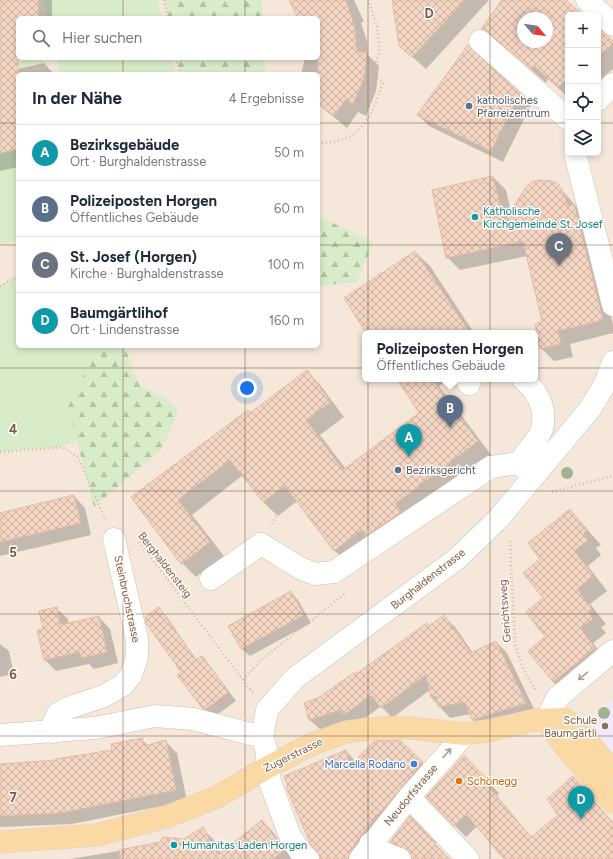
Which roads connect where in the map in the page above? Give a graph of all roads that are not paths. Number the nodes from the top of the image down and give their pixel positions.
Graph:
1 (586, 0) edge
2 (613, 25) edge
3 (480, 41) dead end
4 (613, 84) edge
5 (601, 97) edge
6 (565, 116) edge
7 (576, 156) edge
8 (613, 305) edge
9 (613, 362) edge
10 (526, 382) edge
11 (531, 475) junction
12 (114, 539) road end
13 (211, 579) dead end
14 (613, 651) edge
15 (546, 721) junction
16 (53, 732) junction
17 (465, 734) junction
18 (0, 735) edge
19 (262, 737) junction
20 (268, 767) junction
21 (613, 772) edge
22 (410, 797) junction
23 (613, 802) edge
24 (0, 842) edge
25 (365, 852) edge
26 (301, 857) edge
27 (400, 859) edge
28 (468, 859) edge

1 - 2 street
3 - 6 street
4 - 5 street
7 - 8 street
9 - 11 street, Burghaldenstrasse
10 - 11 street
11 - 13 street
11 - 19 street, Burghaldenstrasse
12 - 16 street, Steinbruchstrasse
14 -> 15 street
15 - 17 main road, Zugerstrasse
15 - 21 main road, Zugerstrasse
15 - 23 main road
16 - 18 street
16 - 19 street
17 - 20 main road, Zugerstrasse
22 -> 17 street, Neudorfstrasse
19 - 20 street, Burghaldenstrasse
20 - 24 main road, Zugerstrasse
20 - 26 street, Burghaldenstrasse
22 - 25 street, Neudorfstrasse
22 - 28 street
25 - 27 street

